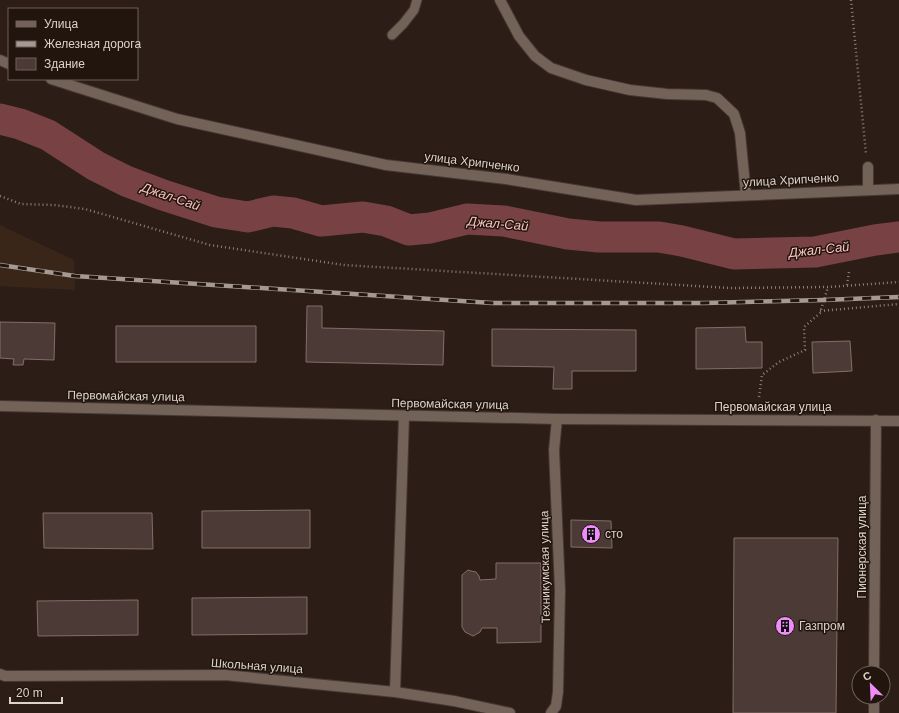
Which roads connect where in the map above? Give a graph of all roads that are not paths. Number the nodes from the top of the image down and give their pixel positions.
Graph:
1 (417, 0) edge
2 (500, 0) edge
3 (392, 35) dead end
4 (54, 80) edge
5 (868, 167) road end
6 (899, 189) edge
7 (868, 190) junction
8 (746, 195) junction
9 (0, 406) edge
10 (404, 416) junction
11 (557, 419) junction
12 (876, 420) junction
13 (899, 421) edge
14 (874, 665) edge
15 (0, 674) edge
16 (395, 692) junction
17 (510, 713) edge
18 (551, 713) edge

1 - 3 lane
2 - 8 street
4 - 8 street, улица Хрипченко
5 - 7 street
6 - 7 street, улица Хрипченко
7 - 8 street, улица Хрипченко
9 - 10 street, Первомайская улица
10 - 11 street, Первомайская улица
10 - 16 street
11 - 12 street, Первомайская улица
11 - 18 street, Техникумская улица
12 - 13 street, Первомайская улица
12 - 14 street, Пионерская улица
15 - 16 street, Школьная улица
16 - 17 street, Школьная улица

